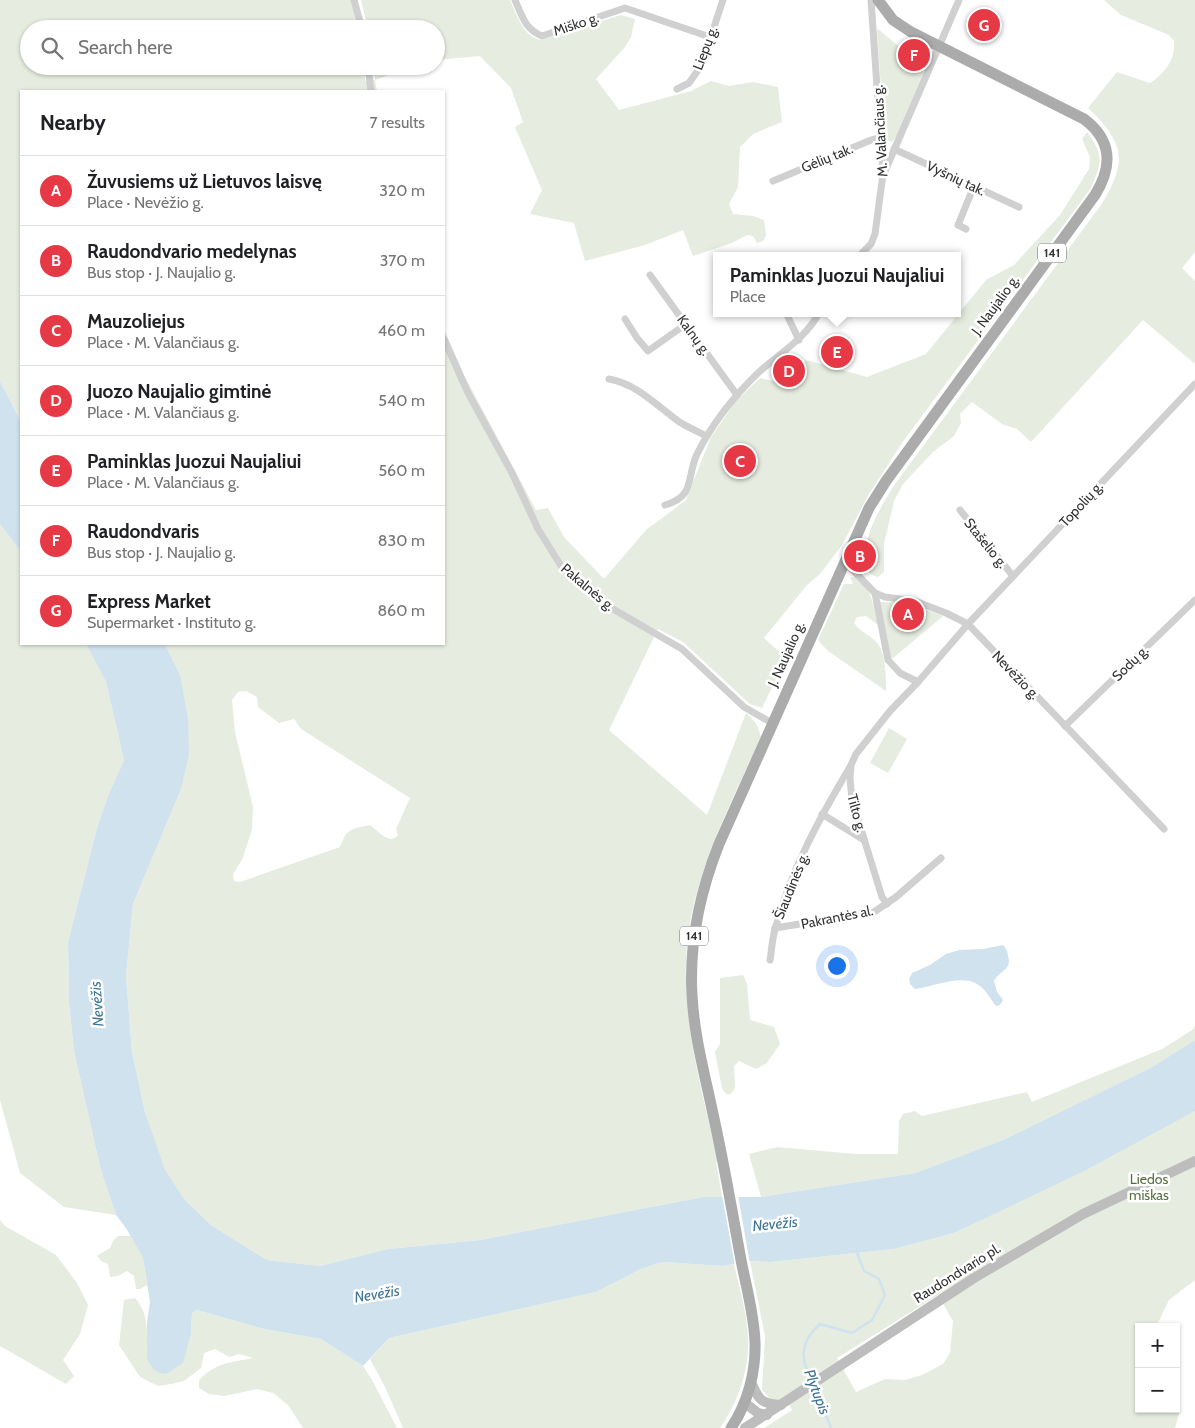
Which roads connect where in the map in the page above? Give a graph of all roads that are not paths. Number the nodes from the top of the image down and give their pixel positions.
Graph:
1 (354, 0) edge
2 (515, 0) edge
3 (723, 0) edge
4 (872, 0) edge
5 (878, 0) edge
6 (958, 0) edge
7 (360, 20) edge
8 (710, 37) junction
9 (938, 46) junction
10 (369, 75) edge
11 (677, 89) dead end
12 (371, 90) edge
13 (881, 138) junction
14 (894, 149) junction
15 (884, 174) junction
16 (773, 180) dead end
17 (974, 186) junction
18 (1018, 207) dead end
19 (966, 229) dead end
20 (863, 252) edge
21 (650, 275) dead end
22 (788, 317) edge
23 (817, 317) edge
24 (625, 319) dead end
25 (686, 324) junction
26 (799, 340) junction
27 (445, 341) edge
28 (609, 379) dead end
29 (1195, 384) edge
30 (737, 394) junction
31 (706, 436) junction
32 (665, 505) dead end
33 (960, 510) dead end
34 (844, 561) junction
35 (1014, 576) junction
36 (875, 592) junction
37 (1195, 600) edge
38 (968, 624) junction
39 (918, 682) junction
40 (772, 724) junction
41 (1065, 726) junction
42 (851, 765) junction
43 (822, 814) junction
44 (1164, 829) dead end
45 (864, 840) junction
46 (941, 858) dead end
47 (887, 904) junction
48 (775, 928) junction
49 (770, 960) dead end
50 (1195, 1161) edge
51 (751, 1382) junction
52 (760, 1400) junction
53 (745, 1403) junction
54 (781, 1406) junction
55 (767, 1415) junction
56 (732, 1428) edge
57 (746, 1428) edge

1 - 7 street
2 - 8 street, Miško g.
3 - 8 street, Liepų g.
4 - 13 street, M. Valančiaus g.
5 - 9 main road, J. Naujalio g. / 141
6 - 9 street
8 - 11 street, Liepų g.
9 - 14 street
9 - 34 main road, J. Naujalio g. / 141
10 - 12 street
13 - 15 street, M. Valančiaus g.
13 - 16 street, Gėlių tak.
14 - 15 street
14 - 17 street, Vyšnių tak.
15 - 20 street, M. Valančiaus g.
17 - 18 street, Vyšnių tak.
17 - 19 street
21 - 25 street, Kalnų g.
22 - 26 street
23 - 26 street
24 - 25 street
25 - 30 street, Kalnų g.
26 - 30 street
27 - 40 street, Pakalnės g.
28 - 31 street
29 - 35 street, Topolių g.
30 - 31 street
31 - 32 street
33 - 35 street, Stašelio g.
34 - 36 street, Nevėžio g.
34 - 40 main road, J. Naujalio g. / 141
35 - 38 street, Topolių g.
36 - 38 street, Nevėžio g.
36 - 39 street
37 - 41 street, Sodų g.
38 - 39 street
38 - 41 street, Nevėžio g.
39 - 42 street
40 - 51 main road, 141
41 - 44 street, Nevėžio g.
42 - 43 street, Šiaudinės g.
42 - 45 street, Tilto g.
43 - 45 street
43 - 48 street, Šiaudinės g.
45 - 47 street, Tilto g.
46 - 47 street, Pakrantės al.
47 - 48 street, Pakrantės al.
48 - 49 street, Šiaudinės g.
50 - 54 main road, Raudondvario pl.
51 - 52 main road
51 - 53 main road, 141
52 - 53 main road
52 - 54 main road
53 - 55 main road
53 - 56 main road, 141
54 - 55 main road, Raudondvario pl.
55 - 57 main road, Raudondvario pl.

